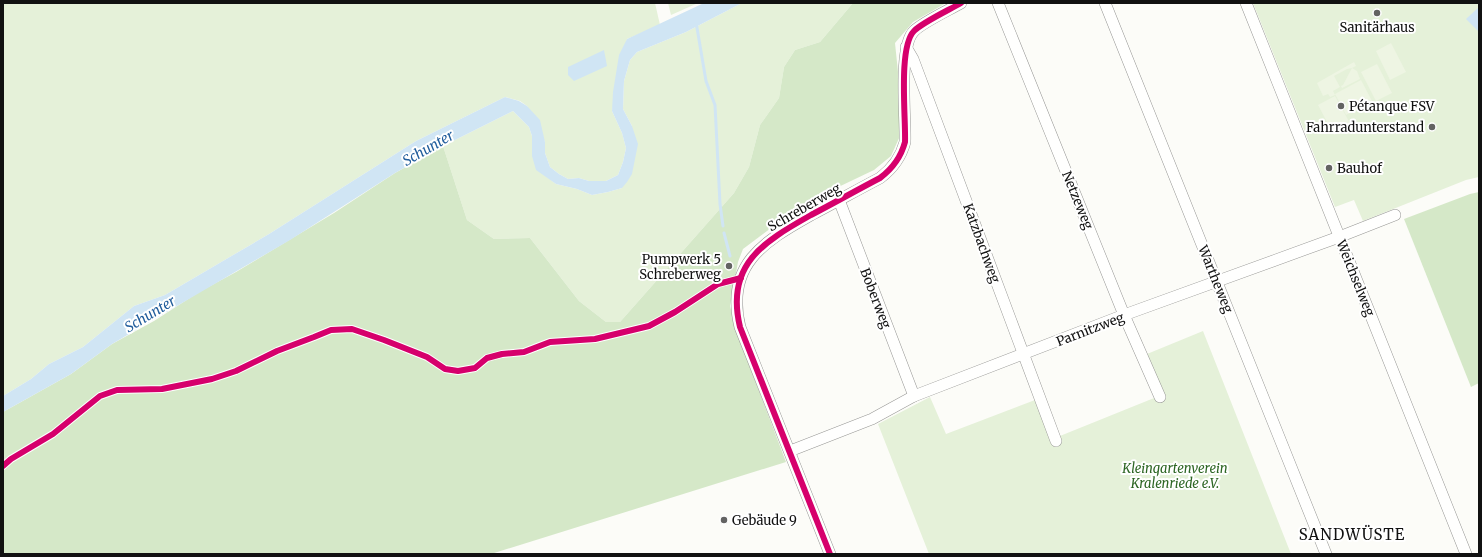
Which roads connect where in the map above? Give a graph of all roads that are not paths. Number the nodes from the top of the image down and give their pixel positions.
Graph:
1 (961, 3) edge
2 (998, 3) edge
3 (1105, 3) edge
4 (1246, 3) edge
5 (906, 47) junction
6 (839, 200) junction
7 (1395, 214) dead end
8 (1340, 237) junction
9 (1217, 282) junction
10 (1124, 315) junction
11 (1023, 355) junction
12 (914, 396) junction
13 (1160, 397) dead end
14 (1056, 441) dead end
15 (790, 451) junction
16 (830, 554) edge
17 (1326, 554) edge
18 (1466, 554) edge

1 - 5 street, Schreberweg
2 - 10 street, Netzeweg
3 - 9 street, Wartheweg
4 - 8 street, Weichselweg
5 - 6 street, Schreberweg
5 - 11 street, Katzbachweg
6 - 12 street, Boberweg
6 - 15 street, Schreberweg
7 - 8 street, Parnitzweg
8 - 9 street, Parnitzweg
8 - 18 street, Weichselweg
9 - 10 street, Parnitzweg
9 - 17 street, Wartheweg
10 - 11 street, Parnitzweg
10 - 13 street, Netzeweg
11 - 12 street, Parnitzweg
11 - 14 street, Katzbachweg
12 - 15 street, Parnitzweg
15 - 16 street, Schreberweg

